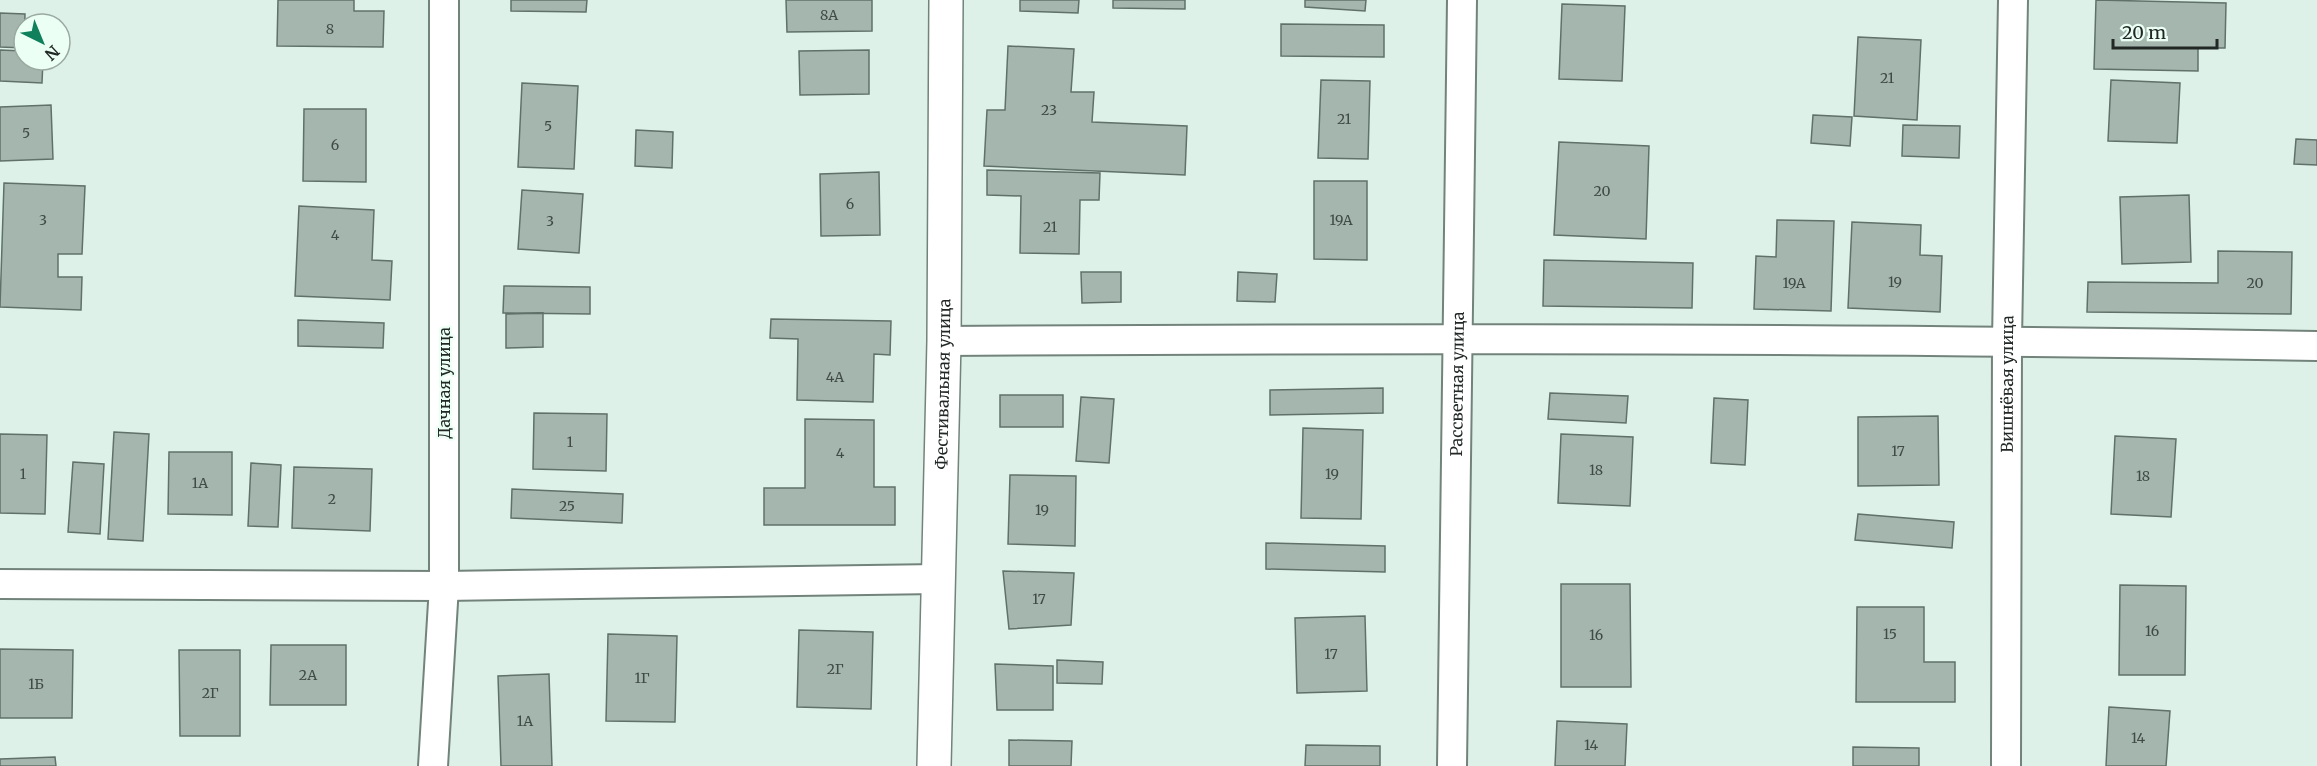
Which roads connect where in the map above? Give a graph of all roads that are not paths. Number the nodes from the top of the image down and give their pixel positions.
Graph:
1 (444, 0) edge
2 (946, 0) edge
3 (1462, 0) edge
4 (2013, 0) edge
5 (1458, 338) junction
6 (2007, 340) junction
7 (944, 341) junction
8 (2317, 346) edge
9 (938, 579) junction
10 (0, 584) edge
11 (444, 586) junction
12 (433, 766) edge
13 (934, 766) edge
14 (1452, 766) edge
15 (2006, 766) edge

1 - 11 street, Дачная улица
2 - 7 street, Фестивальная улица
3 - 5 street, Рассветная улица
4 - 6 street, Вишнёвая улица
5 - 6 street
5 - 7 street
5 - 14 street, Рассветная улица
6 - 8 street
6 - 15 street, Вишнёвая улица
7 - 9 street, Фестивальная улица
9 - 11 street
9 - 13 street, Фестивальная улица
10 - 11 street
11 - 12 street, Дачная улица

